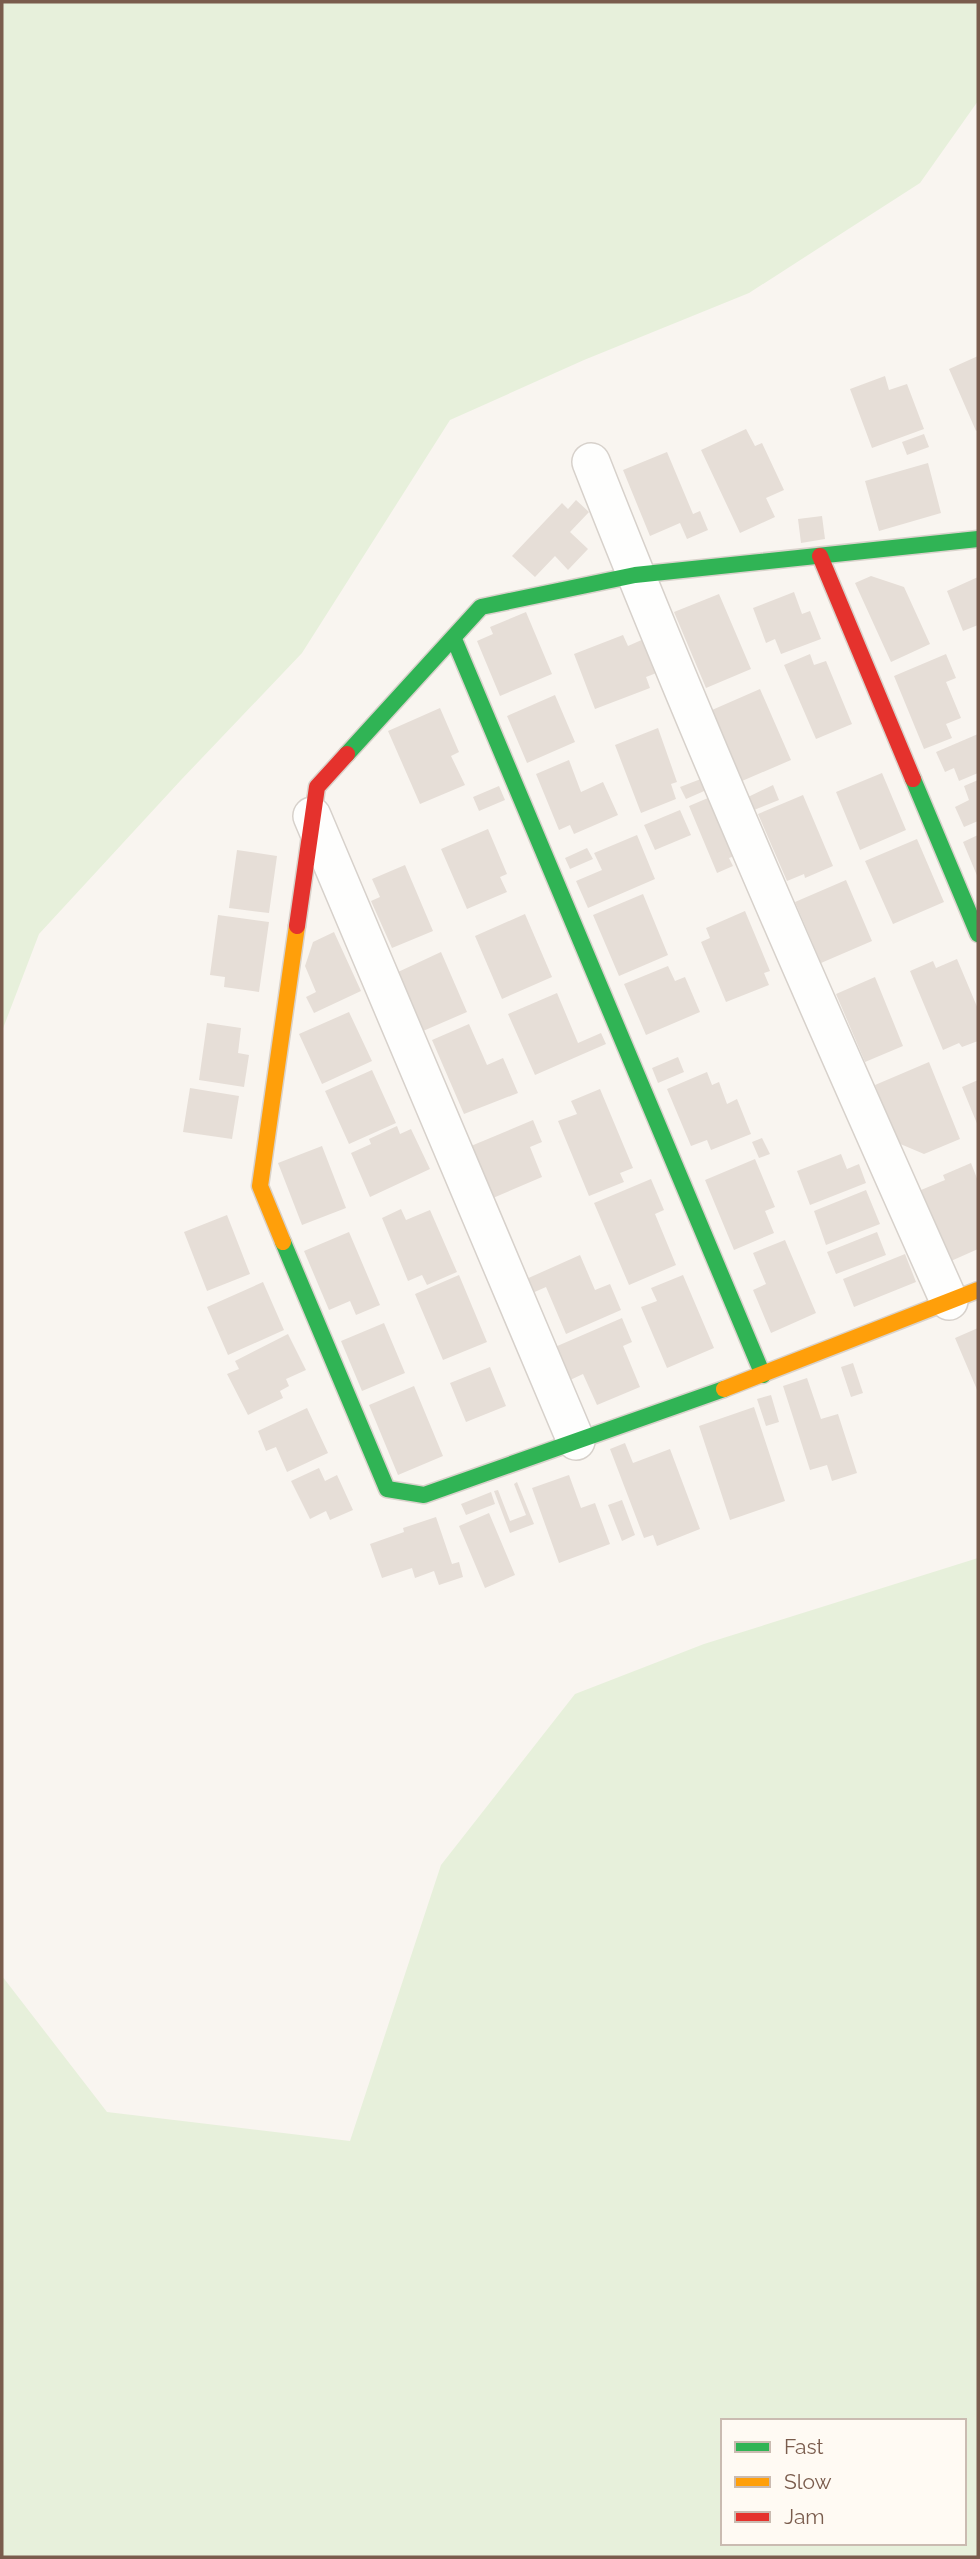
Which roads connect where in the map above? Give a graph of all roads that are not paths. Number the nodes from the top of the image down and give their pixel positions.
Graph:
1 (591, 462) dead end
2 (978, 539) edge
3 (820, 556) junction
4 (635, 575) junction
5 (454, 639) junction
6 (312, 816) junction
7 (978, 934) edge
8 (964, 1295) edge
9 (763, 1375) junction
10 (576, 1441) junction

1 - 4 street
2 - 3 street
3 - 4 street
3 - 7 street
4 - 5 street
4 - 8 street
5 - 6 street
5 - 9 street
6 - 10 street
6 - 10 street
8 - 9 street
9 - 10 street

